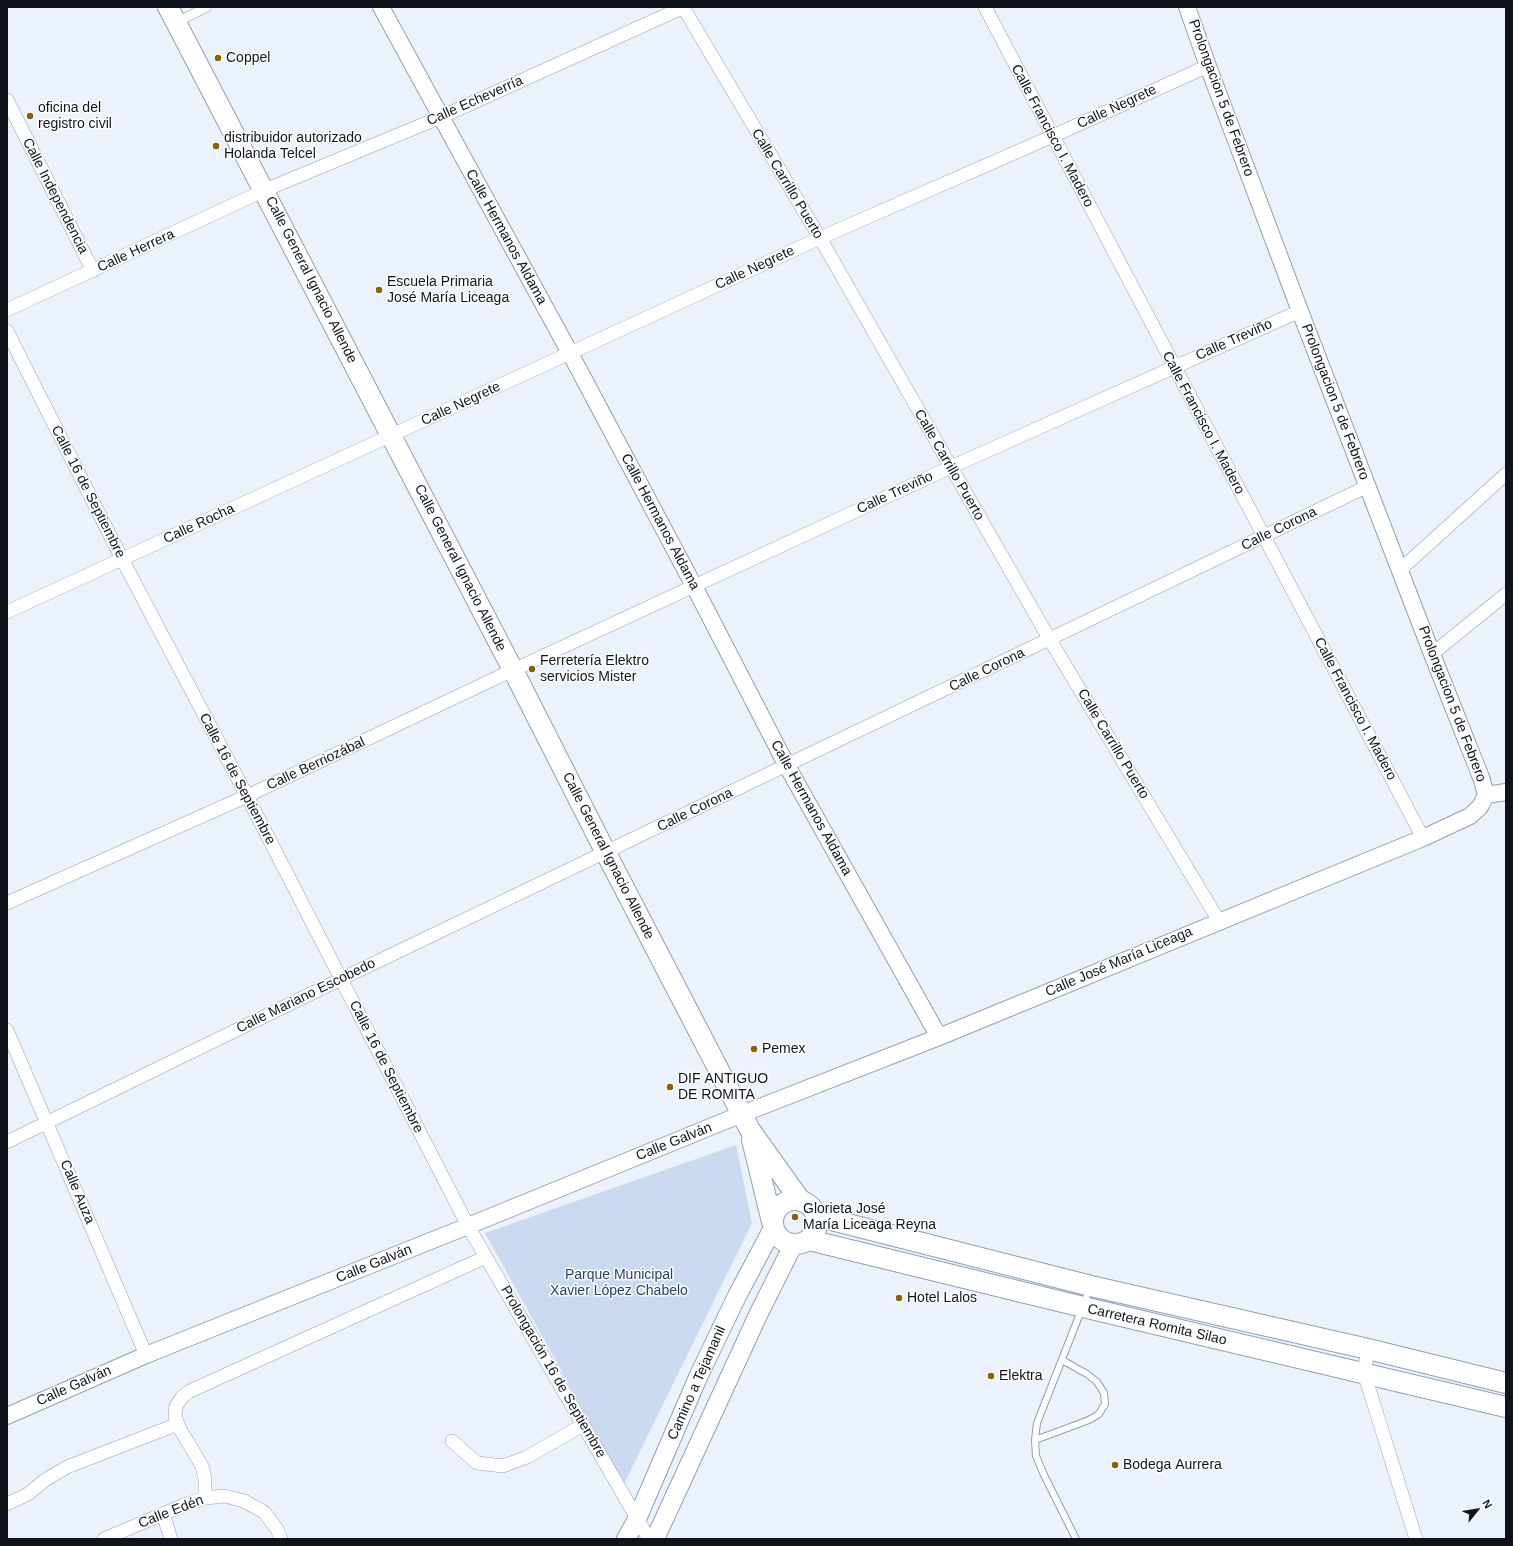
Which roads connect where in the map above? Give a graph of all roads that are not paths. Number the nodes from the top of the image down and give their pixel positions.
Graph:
1 (207, 7) edge
2 (381, 7) edge
3 (683, 7) edge
4 (985, 7) edge
5 (1188, 7) edge
6 (172, 15) edge
7 (1208, 66) junction
8 (7, 100) edge
9 (441, 117) junction
10 (1053, 136) junction
11 (265, 190) junction
12 (820, 238) junction
13 (93, 271) junction
14 (7, 310) edge
15 (1300, 310) junction
16 (7, 332) edge
17 (570, 353) junction
18 (1173, 366) junction
19 (392, 436) junction
20 (951, 468) junction
21 (1506, 474) edge
22 (1368, 486) junction
23 (1264, 537) junction
24 (122, 559) junction
25 (1400, 570) junction
26 (694, 586) junction
27 (1506, 594) edge
28 (7, 612) edge
29 (1050, 640) junction
30 (1432, 654) junction
31 (513, 670) junction
32 (787, 766) junction
33 (1506, 792) edge
34 (1486, 795) junction
35 (247, 796) junction
36 (1423, 838) junction
37 (606, 853) junction
38 (7, 903) edge
39 (1219, 921) junction
40 (341, 979) junction
41 (7, 1030) edge
42 (939, 1037) junction
43 (47, 1122) junction
44 (746, 1122) junction
45 (7, 1142) edge
46 (800, 1200) junction
47 (816, 1216) junction
48 (772, 1225) junction
49 (468, 1226) junction
50 (801, 1242) junction
51 (486, 1257) junction
52 (1091, 1286) junction
53 (1083, 1307) junction
54 (1368, 1349) junction
55 (146, 1355) junction
56 (1062, 1360) junction
57 (1364, 1373) junction
58 (1506, 1383) edge
59 (1506, 1407) edge
60 (7, 1416) edge
61 (178, 1424) junction
62 (583, 1425) junction
63 (1035, 1440) junction
64 (452, 1441) dead end
65 (205, 1498) junction
66 (7, 1504) edge
67 (163, 1514) junction
68 (637, 1519) junction
69 (279, 1534) edge
70 (104, 1539) edge
71 (171, 1539) edge
72 (626, 1539) edge
73 (649, 1539) edge
74 (655, 1539) edge
75 (1076, 1539) edge
76 (1416, 1539) edge

1 - 6 street
2 - 9 street, Calle Hermanos Aldama
3 - 9 street, Calle Echeverría
3 - 12 street, Calle Carrillo Puerto
4 - 10 street, Calle Francisco I. Madero
5 - 7 street, Prolongacion 5 de Febrero
6 - 11 main road, Calle General Ignacio Allende
7 - 10 street, Calle Negrete
7 - 15 street, Prolongacion 5 de Febrero
8 - 13 street, Calle Independencia
9 - 11 street, Calle Echeverría
9 - 17 street, Calle Hermanos Aldama
10 - 12 street, Calle Negrete
10 - 18 street, Calle Francisco I. Madero
11 - 13 street, Calle Herrera
11 - 19 main road, Calle General Ignacio Allende
12 - 17 street, Calle Negrete
12 - 20 street, Calle Carrillo Puerto
13 - 14 street, Calle Herrera
15 - 18 street, Calle Treviño
15 - 22 street, Prolongacion 5 de Febrero
16 - 24 street, Calle 16 de Septiembre
17 - 19 street, Calle Negrete
17 - 26 street, Calle Hermanos Aldama
18 - 20 street, Calle Treviño
18 - 23 street, Calle Francisco I. Madero
19 - 24 street, Calle Rocha
19 - 31 main road, Calle General Ignacio Allende
20 - 26 street, Calle Treviño
20 - 29 street, Calle Carrillo Puerto
21 - 25 street
22 - 23 street, Calle Corona
22 - 25 street, Prolongacion 5 de Febrero
23 - 29 street, Calle Corona
23 - 36 street, Calle Francisco I. Madero
24 - 28 street, Calle Rocha
24 - 35 street, Calle 16 de Septiembre
25 - 30 street, Prolongacion 5 de Febrero
26 - 31 street, Calle Treviño
26 - 32 street, Calle Hermanos Aldama
27 - 30 street
29 - 32 street, Calle Corona
29 - 39 street, Calle Carrillo Puerto
30 - 34 street, Prolongacion 5 de Febrero
31 - 35 street, Calle Berriozábal
31 - 37 main road, Calle General Ignacio Allende
32 - 37 street, Calle Corona
32 - 42 street, Calle Hermanos Aldama
33 - 34 street, Prolongacion 5 de Febrero
34 - 36 street, Calle José María Liceaga
35 - 38 street, Calle Berriozábal
35 - 40 street, Calle 16 de Septiembre
36 - 39 street, Calle José María Liceaga
37 - 40 street, Calle Mariano Escobedo
37 - 44 main road, Calle General Ignacio Allende
39 - 42 street, Calle José María Liceaga
40 - 43 street, Calle Mariano Escobedo
40 - 49 street, Calle 16 de Septiembre
41 - 43 street, Calle Auza
42 - 44 street, Calle José María Liceaga
43 - 45 street, Calle Mariano Escobedo
43 - 55 street, Calle Auza
44 - 46 main road, Calle General Ignacio Allende
44 - 48 main road, Calle General Ignacio Allende
44 - 49 street, Calle Galván
46 - 47 main road
46 - 48 main road
47 - 50 main road
47 - 52 main road, Carretera Romita Silao
48 - 50 main road
48 - 68 main road, Camino a Tejamanil
49 - 51 street, Prolongación 16 de Septiembre
49 - 55 street, Calle Galván
50 - 53 main road, Carretera Romita Silao
50 - 74 main road, Camino a Tejamanil
51 - 61 street
51 - 62 street, Prolongación 16 de Septiembre
52 - 53 lane
52 - 54 main road, Carretera Romita Silao
53 - 56 lane
53 - 57 main road, Carretera Romita Silao
54 - 57 street
54 - 58 main road, Carretera Romita Silao
55 - 60 street, Calle Galván
56 - 63 lane
56 - 63 lane
57 - 59 main road, Carretera Romita Silao
57 - 76 street
61 - 65 street
61 - 66 street
62 - 64 street
62 - 68 street, Prolongación 16 de Septiembre
63 - 75 lane
65 - 67 street, Calle Edén
65 - 69 street, Calle Edén
67 - 70 street, Calle Edén
67 - 71 street
68 - 72 main road, Camino a Tejamanil
68 - 73 street, Prolongación 16 de Septiembre

